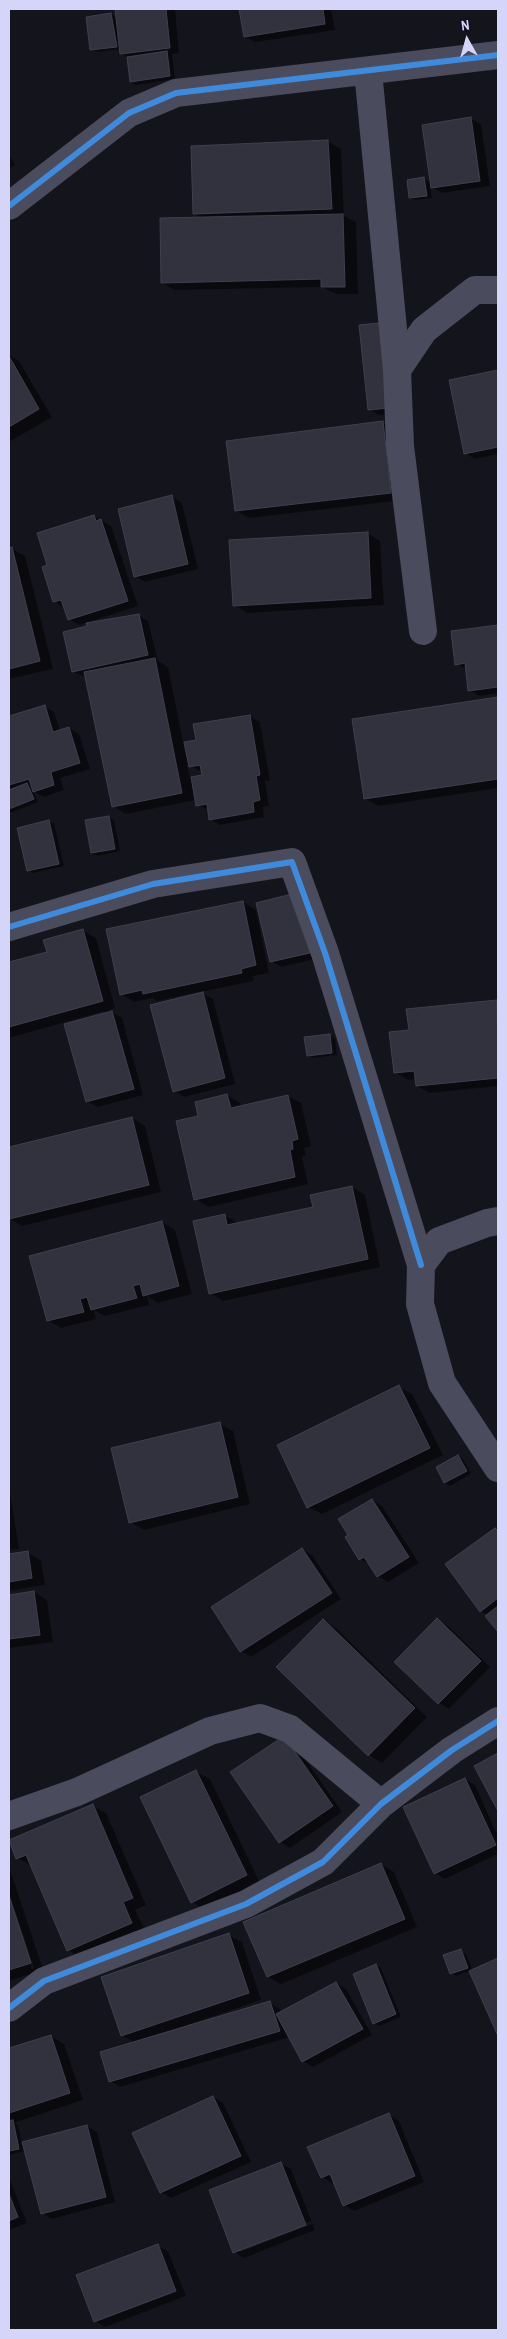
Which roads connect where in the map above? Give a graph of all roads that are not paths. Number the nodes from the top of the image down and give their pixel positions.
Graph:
1 (498, 55) edge
2 (368, 71) junction
3 (9, 206) edge
4 (498, 290) edge
5 (397, 370) junction
6 (423, 631) dead end
7 (9, 927) edge
8 (498, 1222) edge
9 (421, 1265) junction
10 (498, 1468) edge
11 (498, 1721) edge
12 (381, 1804) junction
13 (9, 1816) edge
14 (9, 2008) edge

1 - 2 street
2 - 3 street
2 - 5 street
4 - 5 street
5 - 6 street
7 - 9 street
8 - 9 street
9 - 10 street
11 - 12 street
12 - 13 street
12 - 14 street

